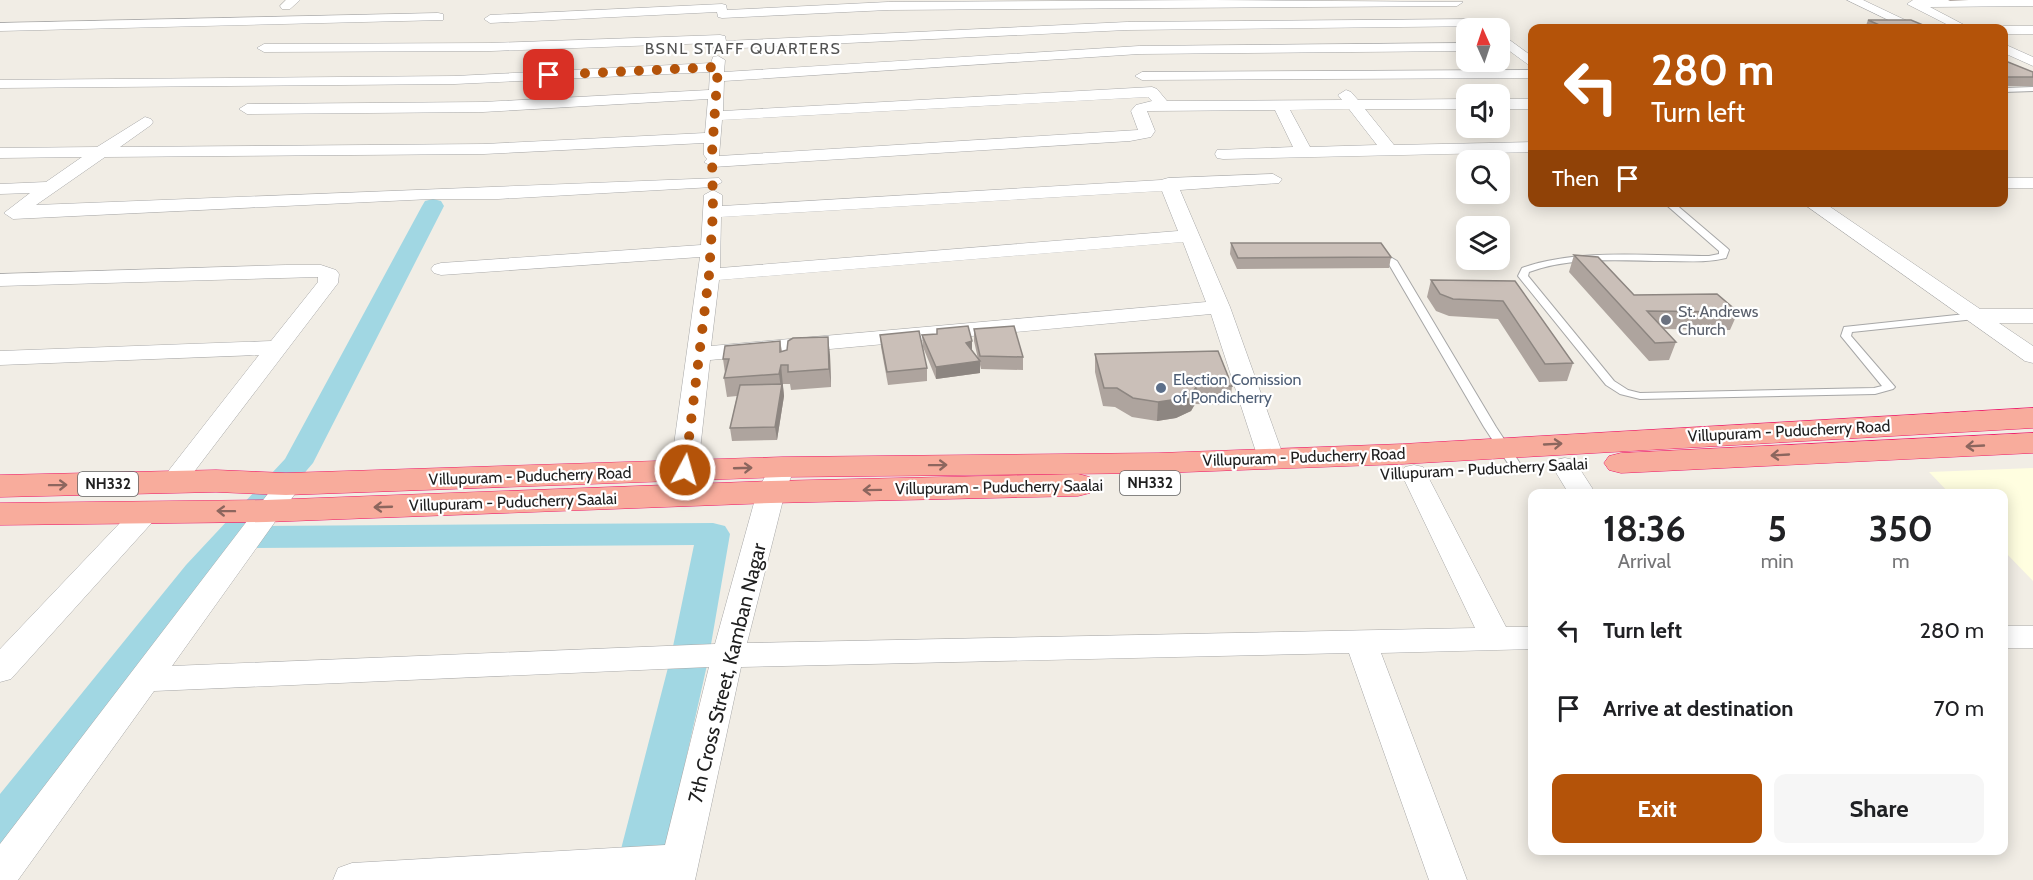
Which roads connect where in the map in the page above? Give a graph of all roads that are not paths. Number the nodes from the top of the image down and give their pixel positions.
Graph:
1 (1853, 0) edge
2 (1456, 1) edge
3 (2033, 2) edge
4 (1274, 3) junction
5 (285, 4) edge
6 (1118, 4) junction
7 (309, 5) dead end
8 (722, 7) edge
9 (83, 12) dead end
10 (0, 14) edge
11 (438, 18) dead end
12 (1476, 18) edge
13 (490, 19) dead end
14 (291, 21) junction
15 (1292, 24) junction
16 (1906, 24) edge
17 (1955, 24) edge
18 (1127, 26) junction
19 (1456, 26) edge
20 (0, 27) edge
21 (2008, 30) edge
22 (2033, 30) edge
23 (720, 42) junction
24 (1456, 47) edge
25 (1311, 48) junction
26 (1139, 50) junction
27 (1510, 50) edge
28 (2008, 50) edge
29 (1016, 56) junction
30 (1528, 61) edge
31 (2033, 62) edge
32 (2014, 69) edge
33 (1528, 74) edge
34 (1328, 75) junction
35 (1142, 76) junction
36 (2033, 77) edge
37 (717, 79) junction
38 (0, 84) edge
39 (1031, 87) junction
40 (2033, 89) edge
41 (2008, 90) edge
42 (1152, 92) junction
43 (1456, 104) edge
44 (1510, 104) edge
45 (1528, 104) edge
46 (1280, 105) junction
47 (1354, 105) junction
48 (1164, 106) junction
49 (247, 109) dead end
50 (715, 116) junction
51 (145, 122) dead end
52 (714, 138) junction
53 (1528, 147) edge
54 (1389, 150) junction
55 (103, 151) junction
56 (1304, 152) junction
57 (0, 153) edge
58 (1223, 154) dead end
59 (713, 172) junction
60 (1273, 179) dead end
61 (1168, 183) junction
62 (2008, 183) edge
63 (2033, 183) edge
64 (50, 187) junction
65 (0, 189) edge
66 (1673, 207) edge
67 (1817, 207) edge
68 (713, 212) junction
69 (7, 217) edge
70 (1188, 236) junction
71 (710, 250) junction
72 (1392, 261) edge
73 (441, 269) dead end
74 (709, 275) junction
75 (0, 280) edge
76 (1219, 307) junction
77 (1975, 316) junction
78 (2033, 316) edge
79 (278, 348) junction
80 (697, 354) junction
81 (2033, 356) edge
82 (0, 358) edge
83 (2033, 418) edge
84 (2033, 443) edge
85 (1510, 457) junction
86 (1271, 458) junction
87 (1565, 466) junction
88 (1177, 472) junction
89 (1414, 473) junction
90 (776, 479) junction
91 (683, 483) junction
92 (0, 486) edge
93 (1580, 489) edge
94 (179, 496) junction
95 (277, 498) junction
96 (147, 511) junction
97 (0, 514) edge
98 (2008, 637) edge
99 (2033, 637) edge
100 (1496, 638) junction
101 (1528, 638) edge
102 (1361, 643) junction
103 (728, 656) junction
104 (0, 670) edge
105 (145, 680) junction
106 (679, 871) edge
107 (0, 874) edge
108 (352, 880) edge
109 (1448, 880) edge

1 - 16 street
2 - 4 street
2 - 12 street
3 - 17 street
4 - 6 street
4 - 15 street
5 - 7 street
6 - 8 street
6 - 18 street
8 - 13 street
8 - 23 street
9 - 10 street
11 - 14 street
14 - 20 street
14 - 23 street
15 - 18 street
15 - 19 street
15 - 25 street
18 - 23 street
18 - 26 street
21 - 22 street
23 - 37 street
24 - 25 street
25 - 26 street
25 - 34 street
26 - 29 street
26 - 35 street
27 - 30 street
28 - 31 street
29 - 37 street
29 - 39 street
32 - 36 street
33 - 34 street
34 - 35 street
34 - 47 street
35 - 42 street
37 - 38 street
37 - 49 street
37 - 50 street
39 - 42 street
39 - 50 street
40 - 41 lane
42 - 48 street
43 - 47 street
44 - 45 street
46 - 47 street
46 - 48 street
46 - 56 street
47 - 54 street
48 - 59 street
50 - 52 street
51 - 55 street
52 - 55 street
52 - 59 street
53 - 54 street
54 - 56 street
55 - 57 street
55 - 64 street
56 - 58 street
59 - 68 street
59 - 69 street
60 - 61 street
61 - 68 street
61 - 70 street
62 - 63 street
64 - 65 street
64 - 69 street
66 - 77 lane
67 - 77 street
68 - 71 street
70 - 74 street
70 - 76 street
71 - 73 street
71 - 74 street
72 - 85 lane
74 - 80 street
75 - 79 street
76 - 80 street
76 - 86 street
77 - 78 street
77 - 81 street
79 - 82 street
79 - 94 street
80 - 91 street
85 -> 83 highway, Villupuram - Puducherry Road / NH332
84 -> 87 highway, Villupuram - Puducherry Saalai / NH332
85 - 86 highway, Villupuram - Puducherry Road / NH332
85 - 87 highway, Villupuram - Puducherry Saalai / NH332
85 - 89 highway, Villupuram - Puducherry Saalai / NH332
86 - 88 highway, Villupuram - Puducherry Road / NH332
87 - 93 street
88 - 89 highway, Villupuram - Puducherry Saalai / NH332
88 - 90 highway, Villupuram - Puducherry Saalai / NH332
89 - 100 street
90 - 91 highway, Villupuram - Puducherry Saalai / NH332
90 - 103 street, 7th Cross Street, Kamban Nagar
91 - 95 highway, Villupuram - Puducherry Saalai / NH332
92 -> 94 highway, Villupuram - Puducherry Saalai / NH332
95 -> 94 highway, Villupuram - Puducherry Saalai / NH332
94 - 95 highway, Villupuram - Puducherry Saalai / NH332
94 - 96 highway, Villupuram - Puducherry Saalai / NH332
95 - 105 street
96 - 97 highway, Villupuram - Puducherry Saalai / NH332
96 - 104 street
98 - 99 street
100 - 101 street
100 - 102 street
102 - 103 street
102 - 109 street
103 - 105 street
103 - 106 street, 7th Cross Street, Kamban Nagar
105 - 107 street
106 - 108 street

